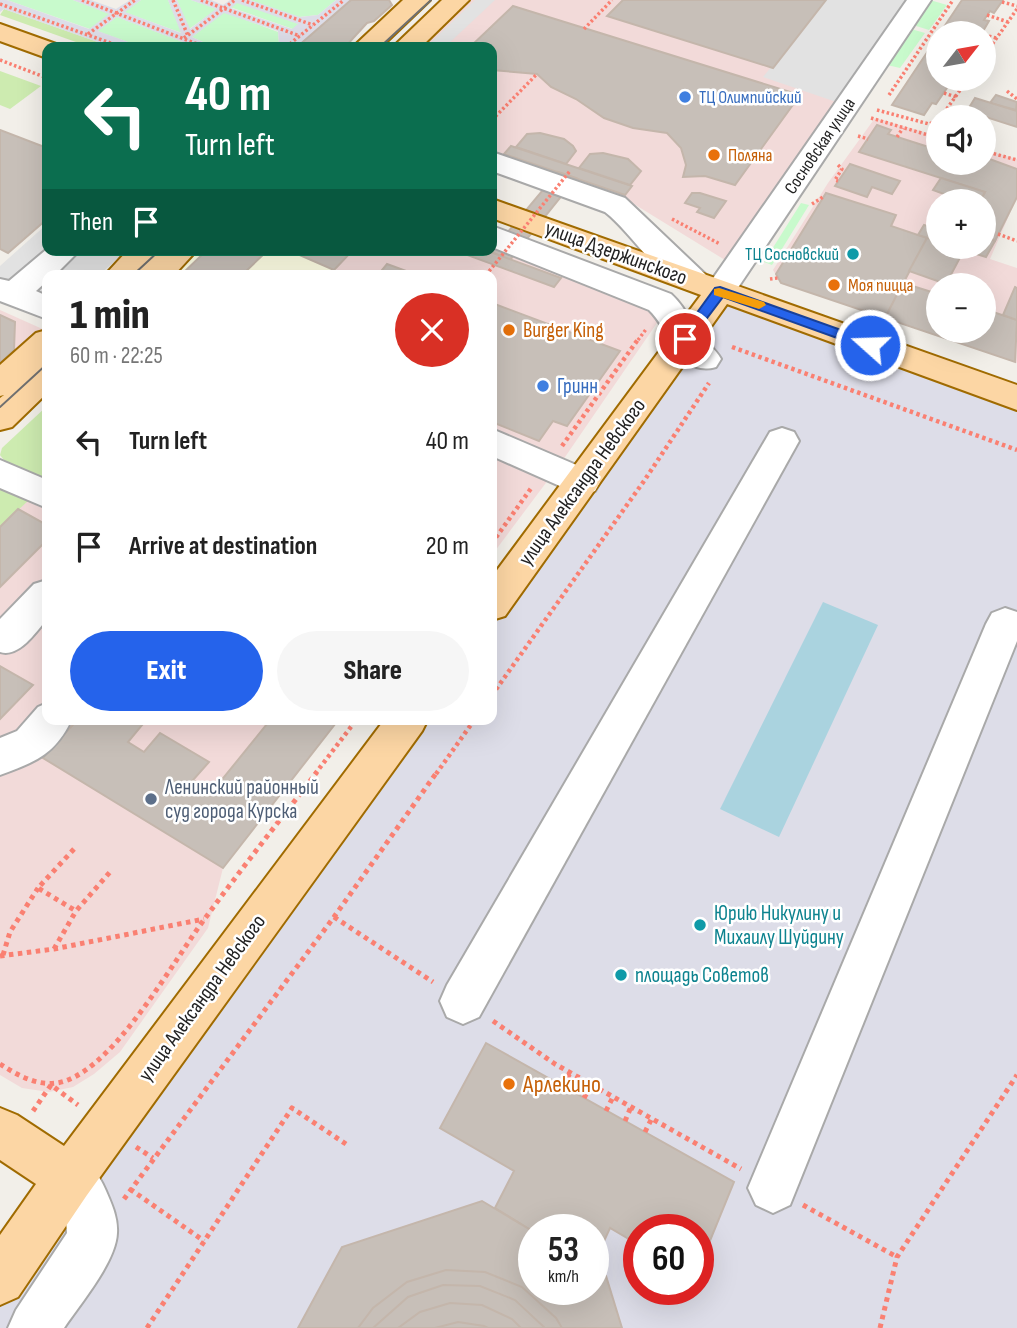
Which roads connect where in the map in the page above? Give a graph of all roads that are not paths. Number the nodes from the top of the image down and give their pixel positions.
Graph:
1 (418, 0) edge
2 (457, 0) edge
3 (919, 0) edge
4 (0, 32) edge
5 (372, 42) edge
6 (411, 42) edge
7 (42, 48) edge
8 (497, 163) edge
9 (497, 210) edge
10 (497, 238) edge
11 (57, 256) edge
12 (141, 256) edge
13 (176, 256) edge
14 (125, 270) edge
15 (160, 270) edge
16 (707, 286) junction
17 (7, 292) edge
18 (42, 306) edge
19 (42, 346) edge
20 (711, 357) junction
21 (42, 379) edge
22 (0, 384) edge
23 (1017, 398) edge
24 (0, 418) edge
25 (782, 441) dead end
26 (497, 444) edge
27 (0, 473) edge
28 (583, 482) junction
29 (42, 493) edge
30 (497, 598) edge
31 (42, 600) edge
32 (1005, 624) dead end
33 (6, 638) dead end
34 (46, 725) edge
35 (404, 725) edge
36 (0, 757) edge
37 (463, 1001) road end
38 (0, 1132) edge
39 (69, 1178) junction
40 (773, 1188) road end
41 (0, 1279) edge
42 (34, 1328) edge

1 - 5 main road
2 - 6 main road
3 - 16 street, Сосновская улица
4 - 7 main road
8 - 16 street
9 - 16 main road, улица Дзержинского
10 - 20 street
11 - 17 street
12 - 14 main road
13 - 15 main road
16 - 20 main road, улица Александра Невского
16 - 23 main road, улица Дзержинского
17 - 18 street
19 - 22 main road
20 - 28 main road, улица Александра Невского
21 - 24 main road
25 - 37 street
26 - 28 street
27 - 29 street
28 - 30 main road, улица Александра Невского
31 - 33 street
32 - 40 street
34 - 36 street
35 - 39 main road, улица Александра Невского
38 - 39 main road
39 - 41 main road, улица Александра Невского
39 - 42 street

